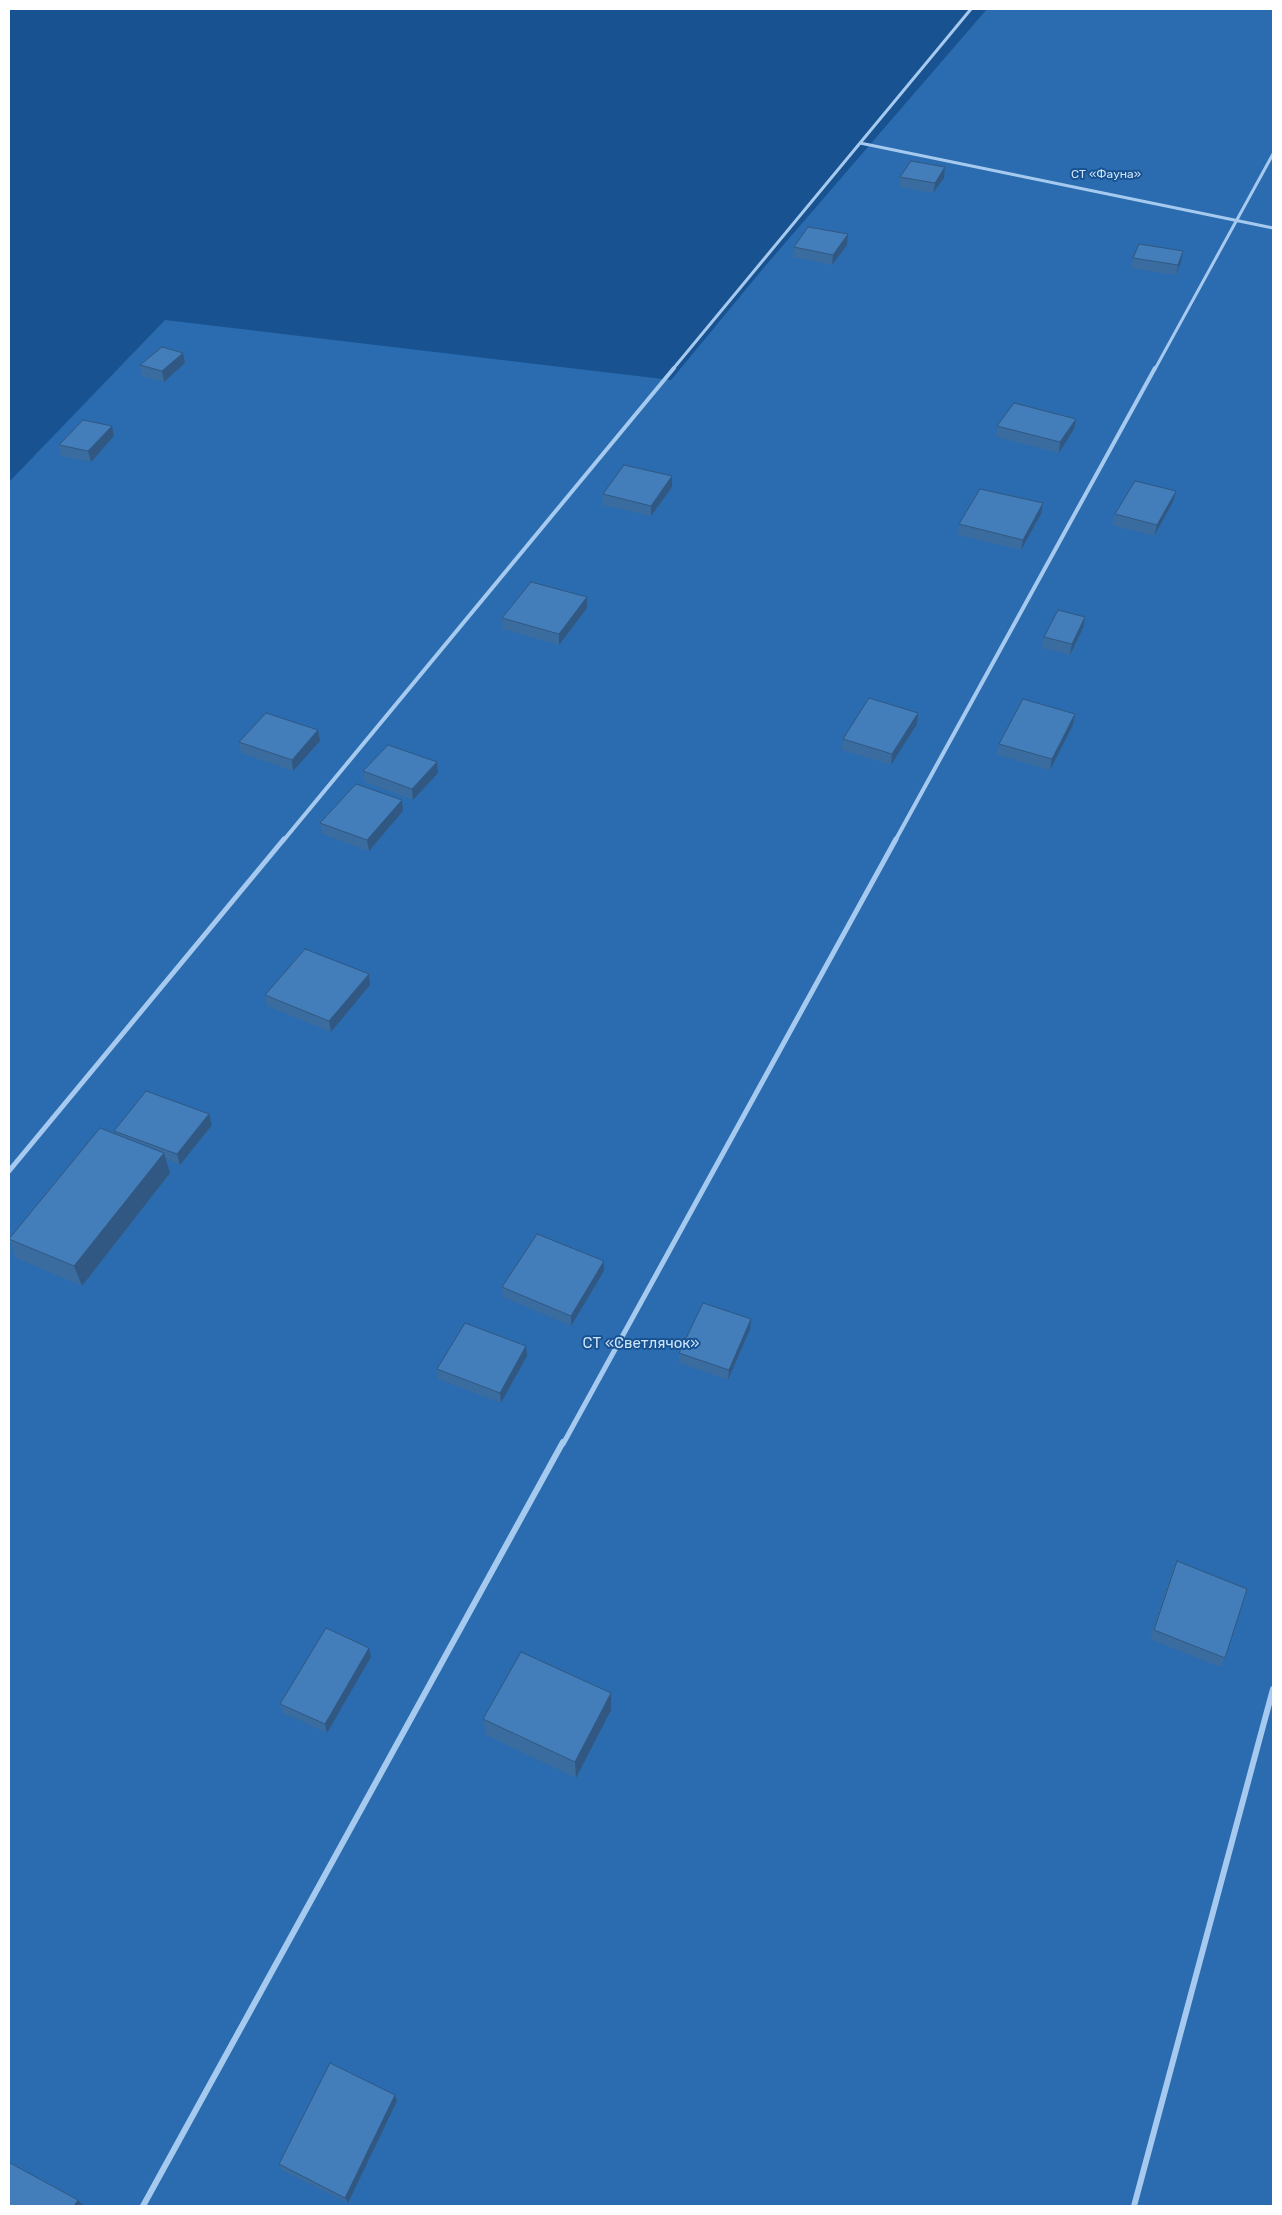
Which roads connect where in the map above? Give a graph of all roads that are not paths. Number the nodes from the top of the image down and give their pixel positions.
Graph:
1 (971, 9) edge
2 (860, 143) junction
3 (1273, 154) edge
4 (1238, 221) junction
5 (1273, 228) edge
6 (9, 1171) edge
7 (1273, 1689) edge
8 (143, 2206) edge
9 (1134, 2206) edge

1 - 2 street
2 - 4 street
2 - 6 street
3 - 4 street
4 - 5 street
4 - 8 street
7 - 9 street

